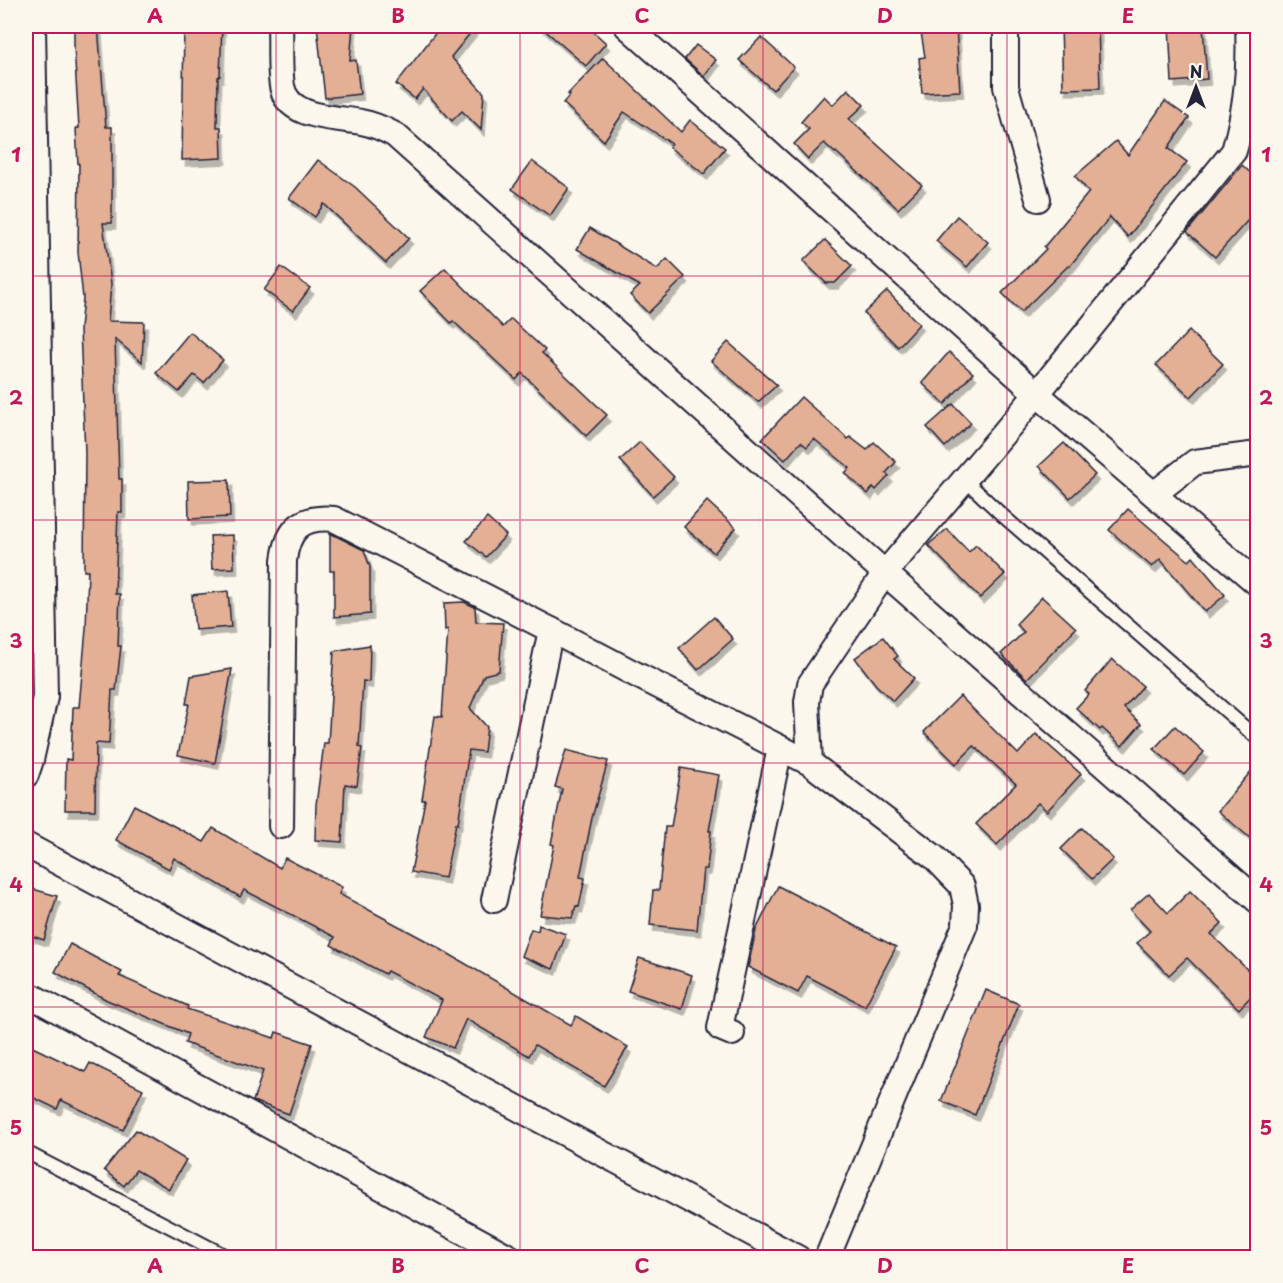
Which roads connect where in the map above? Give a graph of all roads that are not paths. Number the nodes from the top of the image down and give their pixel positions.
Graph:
1 (33, 26) edge
2 (280, 26) edge
3 (627, 26) edge
4 (1006, 26) edge
5 (1248, 26) edge
6 (1038, 199) dead end
7 (1037, 394) junction
8 (1257, 454) edge
9 (964, 479) junction
10 (1154, 495) junction
11 (885, 573) junction
12 (1257, 584) edge
13 (551, 630) junction
14 (1257, 739) edge
15 (780, 748) junction
16 (810, 763) junction
17 (26, 775) edge
18 (281, 826) dead end
19 (26, 845) edge
20 (494, 900) dead end
21 (1257, 901) edge
22 (26, 993) edge
23 (732, 1033) dead end
24 (26, 1152) edge
25 (230, 1257) edge
26 (511, 1257) edge
27 (798, 1257) edge
28 (827, 1257) edge

1 - 17 street
2 - 11 street
3 - 7 street
4 - 6 street
5 - 7 street
7 - 9 street
7 - 10 street
8 - 10 street
9 - 11 street
9 - 14 lane
10 - 12 street
11 - 16 street
11 - 21 street
13 - 15 street
13 - 18 street
13 - 20 street
15 - 16 street
15 - 23 street
16 - 28 street
19 - 27 street
22 - 26 street
24 - 25 lane

